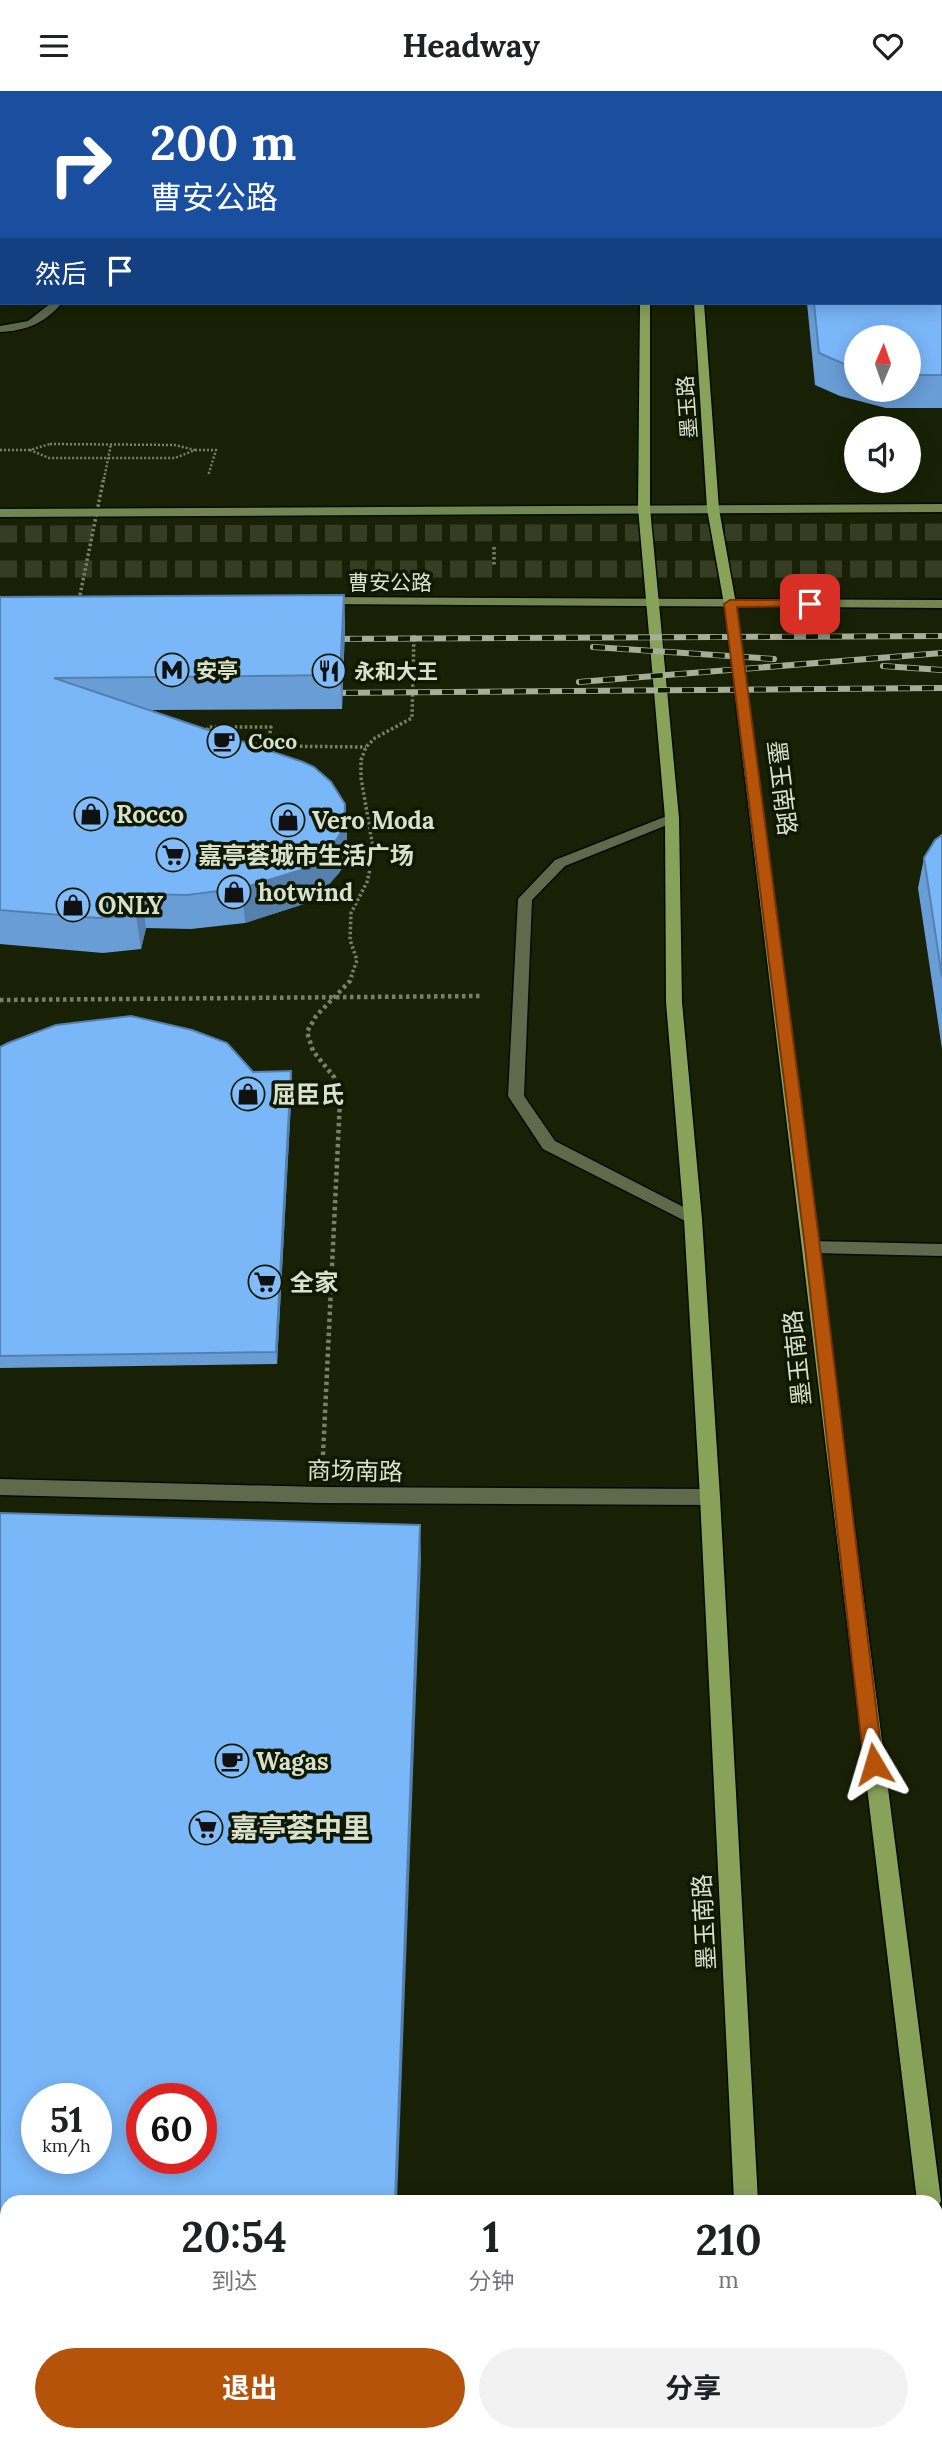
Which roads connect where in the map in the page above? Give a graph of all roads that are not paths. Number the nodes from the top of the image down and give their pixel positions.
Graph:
1 (55, 305) edge
2 (645, 305) edge
3 (699, 305) edge
4 (0, 329) edge
5 (644, 508) junction
6 (942, 508) edge
7 (713, 509) junction
8 (0, 513) edge
9 (303, 601) edge
10 (654, 602) junction
11 (730, 604) junction
12 (942, 604) edge
13 (672, 818) junction
14 (693, 1220) junction
15 (813, 1247) junction
16 (942, 1249) edge
17 (0, 1487) edge
18 (710, 1497) junction
19 (746, 2195) edge
20 (928, 2195) edge

1 - 4 street
2 - 5 main road, 墨玉路
3 - 7 main road, 墨玉路
5 - 7 main road
5 - 8 main road
5 - 10 main road, 墨玉南路
6 - 7 main road
7 - 11 main road, 墨玉南路
9 - 10 main road, 曹安公路
10 - 11 main road, 曹安公路
10 - 13 main road, 墨玉南路
11 - 12 main road
11 - 15 main road, 墨玉南路
13 - 14 main road, 墨玉南路
13 - 14 street
14 - 18 main road, 墨玉南路
15 - 16 street
15 - 20 main road, 墨玉南路
17 - 18 street, 商场南路
18 - 19 main road, 墨玉南路

